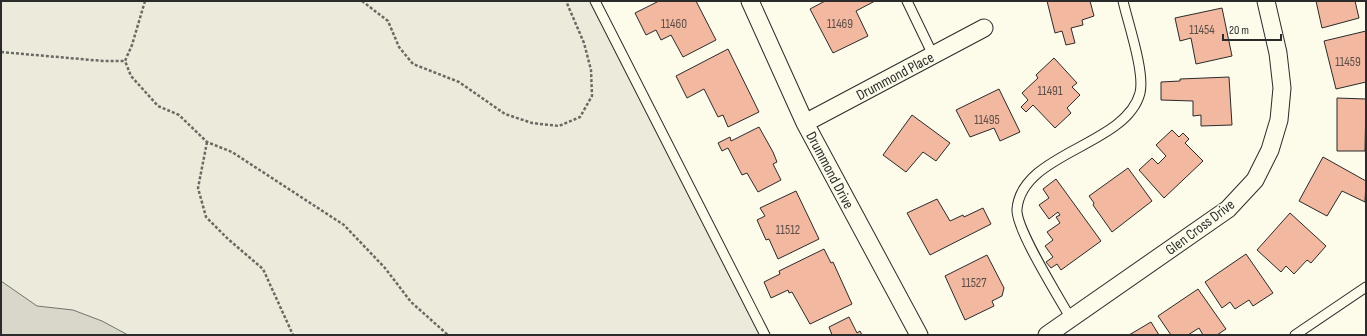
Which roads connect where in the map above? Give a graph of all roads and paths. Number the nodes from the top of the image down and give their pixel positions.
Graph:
1 (145, 1) edge
2 (362, 1) edge
3 (566, 1) edge
4 (595, 1) edge
5 (750, 1) edge
6 (907, 1) edge
7 (1123, 1) edge
8 (1266, 1) edge
9 (984, 28) dead end
10 (1, 52) edge
11 (933, 55) junction
12 (125, 61) junction
13 (806, 123) junction
14 (207, 142) junction
15 (1366, 287) edge
16 (1071, 319) junction
17 (293, 335) edge
18 (448, 335) edge
19 (765, 335) edge
20 (919, 335) edge
21 (1047, 335) edge
22 (1295, 335) edge

1 - 12 path
2 - 3 path
4 - 19 lane
5 - 13 street, Drummond Drive
6 - 11 lane
7 - 16 lane
8 - 16 street, Glen Cross Drive
9 - 11 street, Drummond Place
10 - 12 path
11 - 13 street, Drummond Place
12 - 14 path
13 - 20 street, Drummond Drive
14 - 17 path
14 - 18 path
15 - 22 lane
16 - 21 street, Glen Cross Drive

